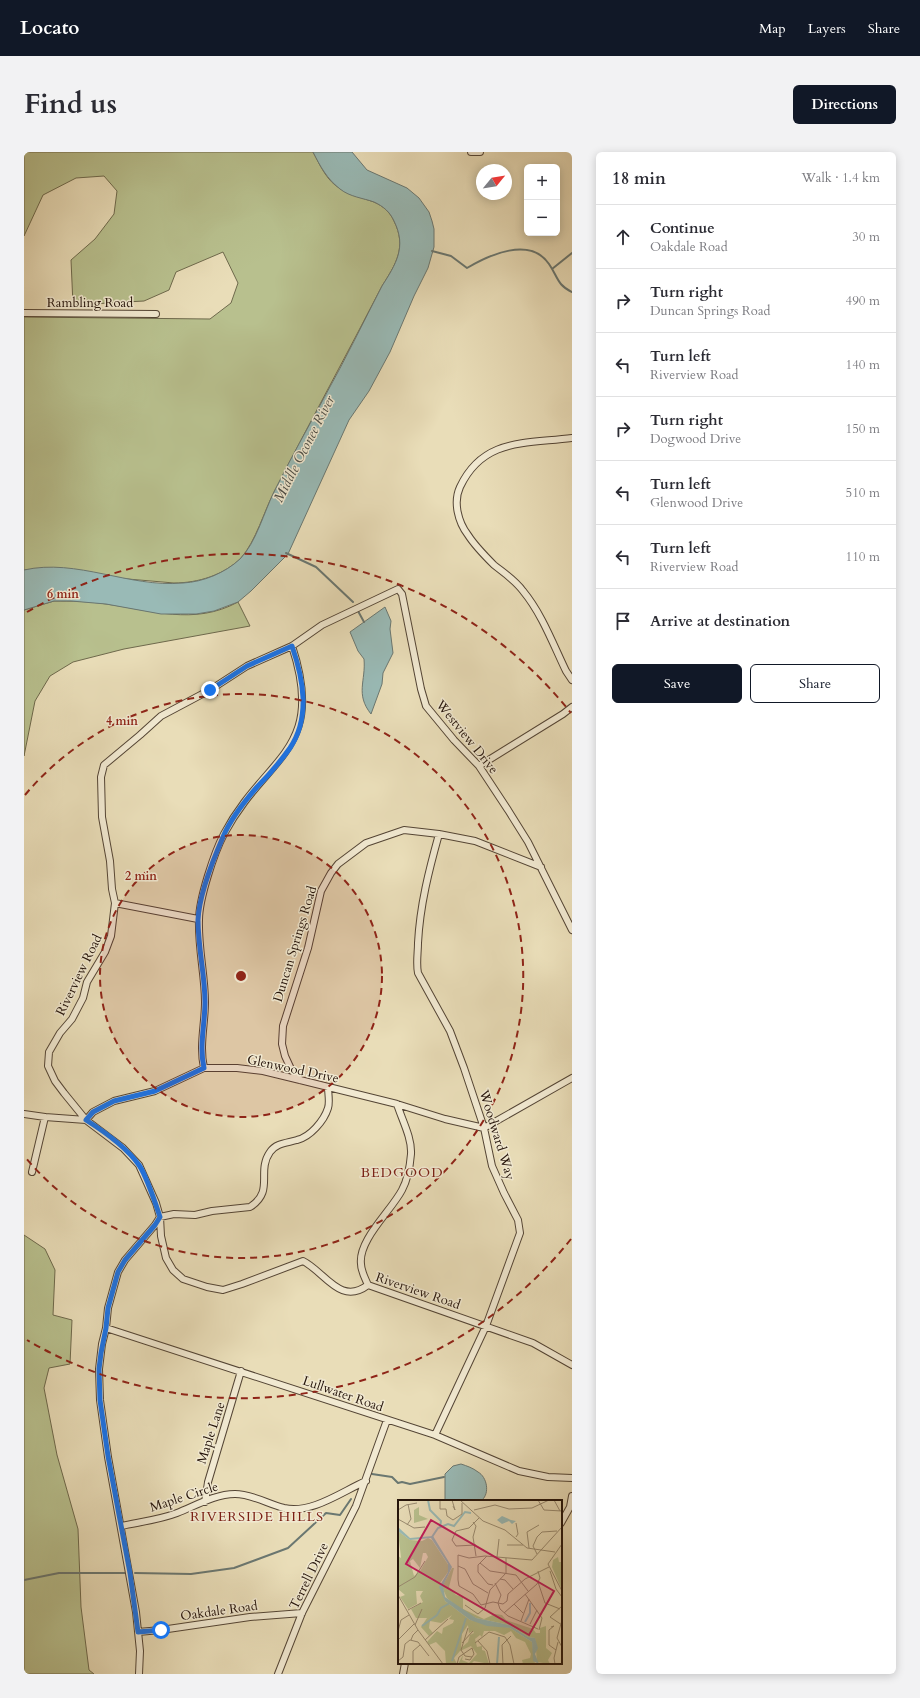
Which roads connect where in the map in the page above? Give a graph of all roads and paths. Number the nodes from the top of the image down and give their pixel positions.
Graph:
1 (471, 152) edge
2 (480, 152) edge
3 (24, 313) edge
4 (156, 314) dead end
5 (572, 438) edge
6 (398, 589) joint
7 (292, 646) junction
8 (572, 680) edge
9 (572, 707) edge
10 (479, 766) junction
11 (439, 834) junction
12 (541, 867) junction
13 (115, 903) junction
14 (198, 919) junction
15 (572, 930) edge
16 (204, 1068) junction
17 (572, 1078) edge
18 (300, 1080) junction
19 (328, 1087) junction
20 (397, 1104) junction
21 (24, 1114) edge
22 (45, 1118) junction
23 (86, 1120) junction
24 (484, 1128) junction
25 (32, 1172) dead end
26 (160, 1217) junction
27 (368, 1285) junction
28 (486, 1326) junction
29 (106, 1328) junction
30 (572, 1365) edge
31 (241, 1371) junction
32 (387, 1420) junction
33 (435, 1435) junction
34 (572, 1478) edge
35 (366, 1481) junction
36 (572, 1496) edge
37 (205, 1502) junction
38 (562, 1521) edge
39 (121, 1526) junction
40 (302, 1613) junction
41 (138, 1632) junction
42 (405, 1664) edge
43 (139, 1674) edge
44 (278, 1674) edge
45 (403, 1674) edge

1 - 2 street
3 - 4 street, Rambling Road
5 - 8 street
6 - 7 street, Riverview Road
6 - 10 street, Westview Drive
7 - 13 street, Riverview Road
7 - 14 street
9 - 10 street
10 - 12 street, Westview Drive
11 - 12 street, Duncan Springs Road
11 - 18 street, Duncan Springs Road
11 - 24 street, Woodward Way
12 - 15 street, Westview Drive
13 - 14 street
13 - 23 street, Riverview Road
14 - 16 street
16 - 18 street, Glenwood Drive
16 - 23 street
17 - 24 street
18 - 19 street, Glenwood Drive
19 - 20 street, Glenwood Drive
19 - 26 street
20 - 24 street, Glenwood Drive
20 - 27 street
21 - 22 street
22 - 23 street
22 - 25 street
23 - 26 street, Riverview Road
24 - 28 street, Woodward Way
26 - 27 street, Riverview Road
26 - 29 street
27 - 28 street, Riverview Road
28 - 30 street, Riverview Road
28 - 33 street, Woodward Way
29 - 31 street, Lullwater Road
29 - 39 street
31 - 32 street, Lullwater Road
31 - 37 street, Maple Lane
32 - 33 street, Lullwater Road
32 - 35 street, Terrell Drive
33 - 34 street, Lullwater Road
35 - 37 street, Maple Circle
35 - 40 street, Terrell Drive
36 - 38 street
37 - 39 street, Maple Circle
39 - 41 street
40 - 41 street, Oakdale Road
40 - 44 street, Terrell Drive
41 - 43 street
42 - 45 street

